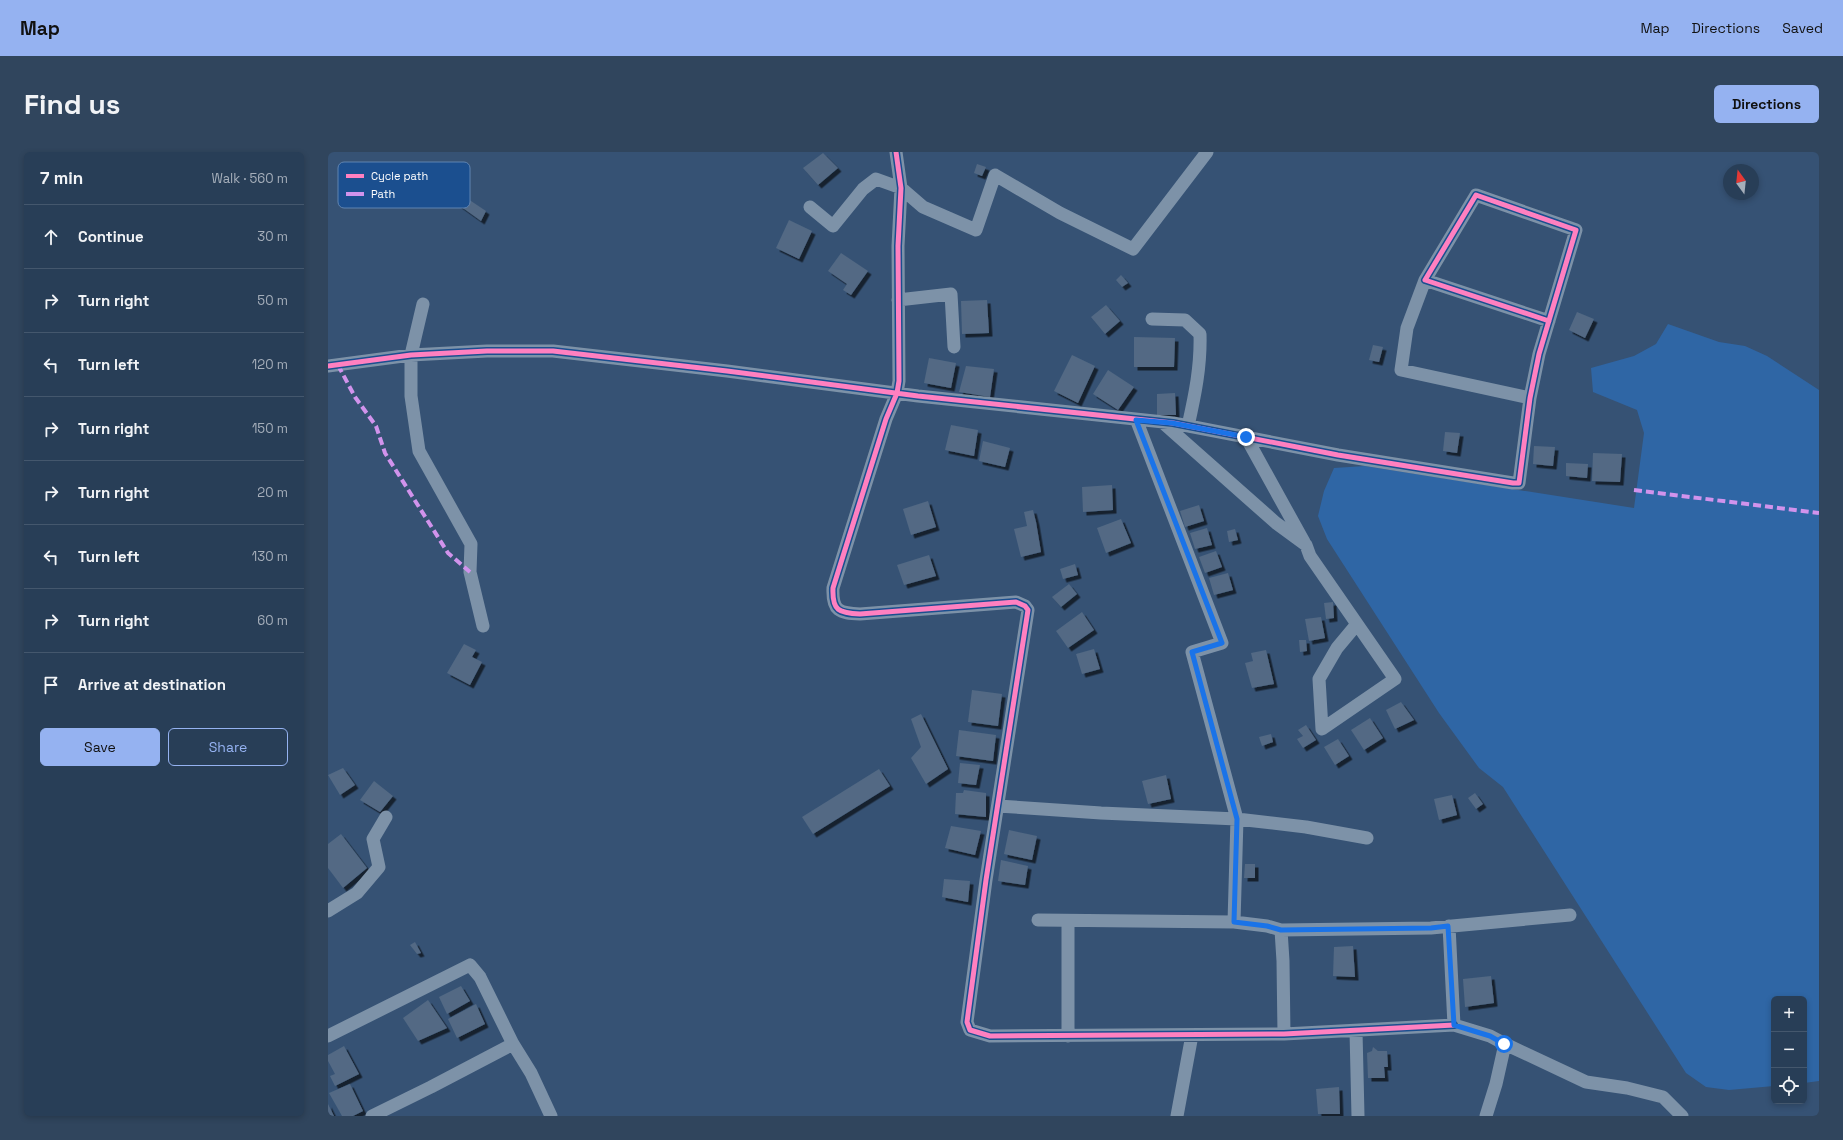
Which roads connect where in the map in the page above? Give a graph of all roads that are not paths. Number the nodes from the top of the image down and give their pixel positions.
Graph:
1 (896, 152) edge
2 (1207, 152) edge
3 (901, 188) junction
4 (810, 207) dead end
5 (1424, 280) junction
6 (898, 300) junction
7 (423, 304) dead end
8 (1152, 319) dead end
9 (1549, 321) junction
10 (954, 347) dead end
11 (411, 355) junction
12 (328, 366) edge
13 (897, 393) junction
14 (1530, 398) junction
15 (1136, 420) junction
16 (1162, 422) junction
17 (1188, 426) junction
18 (1246, 437) junction
19 (1306, 545) junction
20 (1357, 624) junction
21 (483, 626) dead end
22 (998, 806) junction
23 (386, 817) dead end
24 (1237, 819) junction
25 (1367, 838) dead end
26 (328, 912) edge
27 (1570, 915) dead end
28 (1038, 920) dead end
29 (1068, 920) junction
30 (1234, 922) junction
31 (1448, 926) junction
32 (1281, 930) junction
33 (1454, 1025) junction
34 (1356, 1031) junction
35 (1284, 1034) junction
36 (1192, 1035) junction
37 (328, 1036) edge
38 (1068, 1036) junction
39 (513, 1044) junction
40 (1504, 1044) junction
41 (372, 1116) edge
42 (551, 1116) edge
43 (1177, 1116) edge
44 (1358, 1116) edge
45 (1486, 1116) edge
46 (1682, 1116) edge

1 - 3 street
2 - 3 street
3 - 4 street
3 - 6 street
5 - 9 street
5 - 9 street
5 - 14 street
6 - 10 street
6 - 13 street
7 - 11 street
8 - 17 street
9 - 14 street
11 - 12 street
11 - 13 street
11 - 21 street
13 - 15 street
13 - 22 street
14 - 18 street
15 - 16 street
15 - 24 street
16 - 17 street
16 - 19 street
17 - 18 street
18 - 19 street
19 - 20 street
20 - 20 street
22 - 24 street
22 - 38 street
23 - 26 street
24 - 25 street
24 - 30 street
27 - 31 street
28 - 29 street
29 - 30 street
29 - 38 street
30 - 32 street
31 - 32 street
31 - 33 street
32 - 35 street
33 - 34 street
33 - 40 street
34 - 35 street
34 - 44 street
35 - 36 street
36 - 38 street
36 - 43 street
37 - 39 street
39 - 41 street
39 - 42 street
40 - 45 street
40 - 46 street

